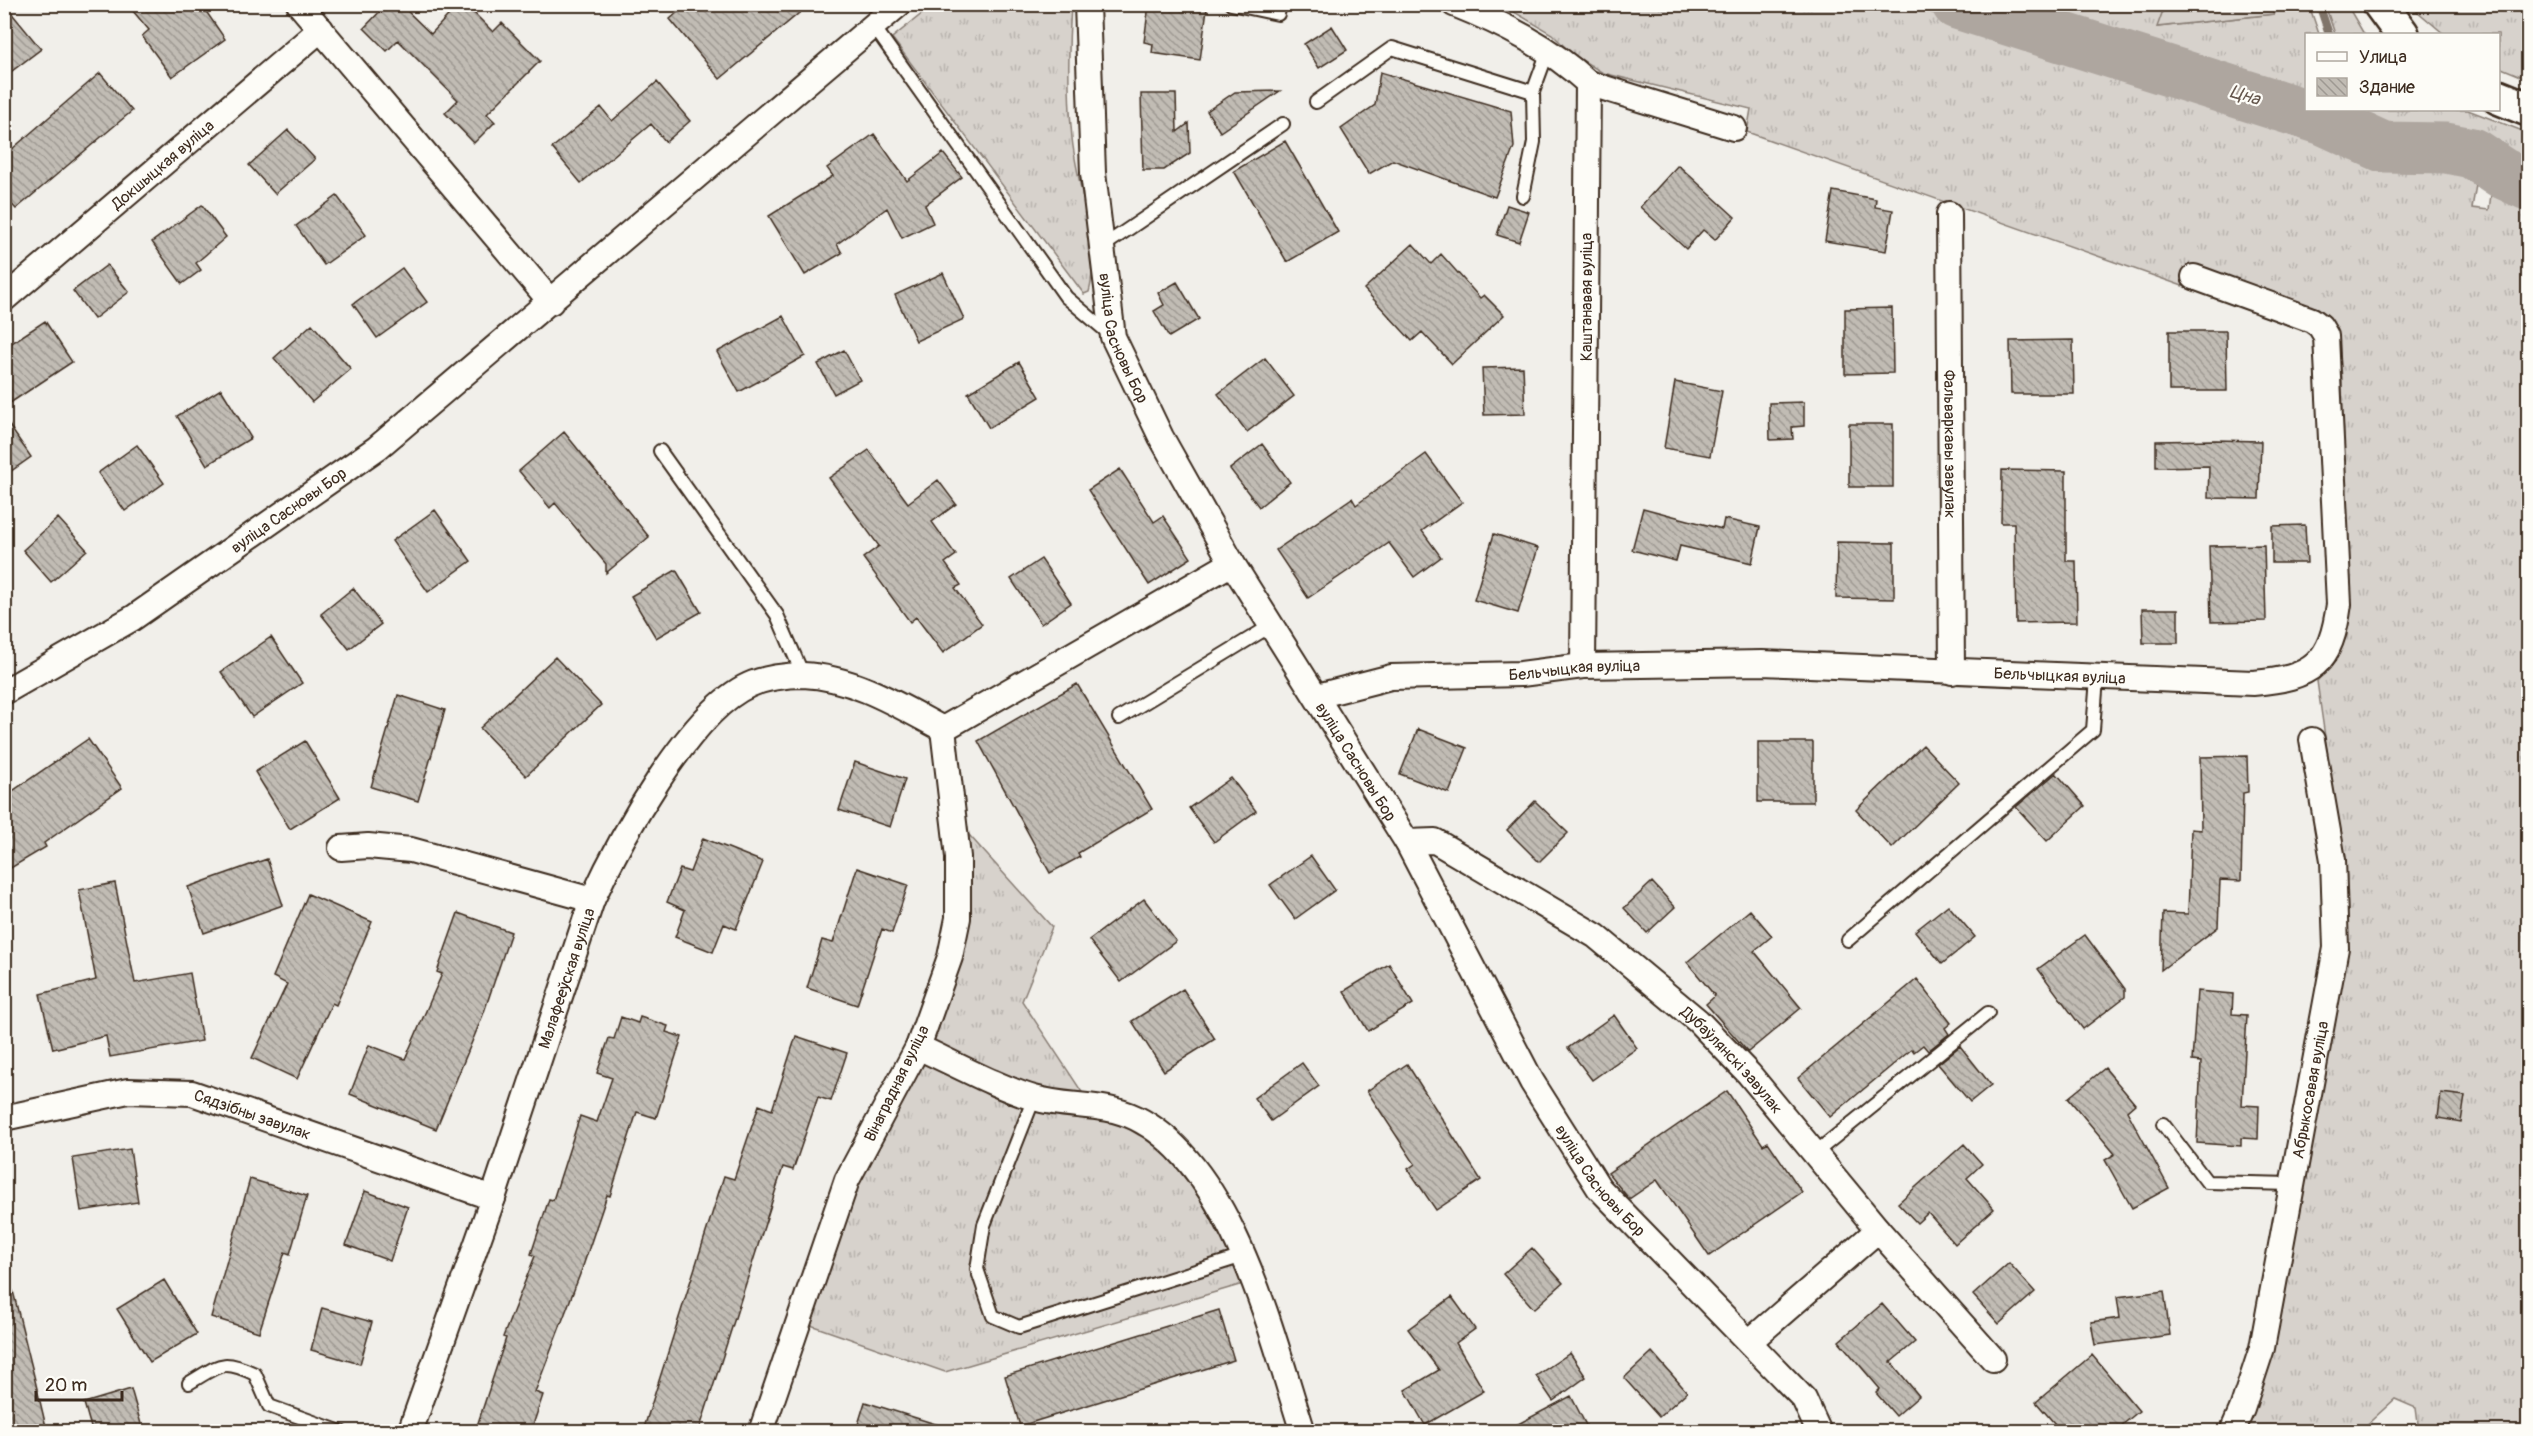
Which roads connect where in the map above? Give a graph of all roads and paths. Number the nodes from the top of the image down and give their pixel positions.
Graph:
1 (299, 4) edge
2 (899, 4) edge
3 (1087, 4) edge
4 (1231, 4) edge
5 (1280, 4) edge
6 (1454, 4) edge
7 (2380, 4) edge
8 (872, 24) junction
9 (321, 29) junction
10 (2401, 33) edge
11 (1548, 51) junction
12 (1588, 83) junction
13 (1533, 92) junction
14 (2500, 97) edge
15 (1316, 102) dead end
16 (2529, 109) edge
17 (1283, 124) dead end
18 (1734, 128) dead end
19 (1523, 196) dead end
20 (1949, 214) dead end
21 (1102, 247) junction
22 (2194, 276) dead end
23 (4, 299) edge
24 (551, 302) junction
25 (1113, 337) junction
26 (660, 452) dead end
27 (1232, 563) junction
28 (1272, 625) junction
29 (1583, 666) junction
30 (1952, 672) junction
31 (803, 675) junction
32 (2097, 678) junction
33 (4, 692) edge
34 (1317, 696) junction
35 (1119, 718) dead end
36 (943, 729) junction
37 (2312, 740) dead end
38 (1407, 842) junction
39 (341, 848) dead end
40 (592, 900) junction
41 (1848, 940) dead end
42 (1988, 1013) dead end
43 (918, 1047) junction
44 (1034, 1098) junction
45 (4, 1118) edge
46 (2163, 1124) dead end
47 (1815, 1153) junction
48 (2292, 1184) junction
49 (492, 1198) junction
50 (1878, 1230) junction
51 (1243, 1256) junction
52 (1749, 1342) junction
53 (1993, 1359) dead end
54 (189, 1383) dead end
55 (342, 1431) edge
56 (410, 1431) edge
57 (761, 1431) edge
58 (1303, 1431) edge
59 (1819, 1431) edge
60 (2232, 1431) edge

1 - 9 street
2 - 8 street, вуліца Сасновы Бор
3 - 21 street, вуліца Сасновы Бор
4 - 5 lane
6 - 11 street
7 - 10 street
8 - 24 street, вуліца Сасновы Бор
8 - 25 lane
9 - 23 street, Докшыцкая вуліца
9 - 24 street
11 - 12 street
11 - 13 lane
12 - 18 street
12 - 29 street, Каштанавая вуліца
13 - 15 lane
13 - 19 lane
14 - 16 street
17 - 21 lane
20 - 30 street, Фальваркавы завулак
21 - 25 street, вуліца Сасновы Бор
22 - 32 street, Бельчыцкая вуліца
24 - 33 street, вуліца Сасновы Бор
25 - 27 street, вуліца Сасновы Бор
26 - 31 lane
27 - 28 street, вуліца Сасновы Бор
27 - 36 street
28 - 34 street, вуліца Сасновы Бор
28 - 35 lane
29 - 30 street, Бельчыцкая вуліца
29 - 34 street, Бельчыцкая вуліца
30 - 32 street, Бельчыцкая вуліца
31 - 36 street, Малафееўская вуліца
31 - 40 street, Малафееўская вуліца
32 - 41 lane
34 - 38 street, вуліца Сасновы Бор
36 - 43 street, Вінаградная вуліца
37 - 48 street, Абрыкосавая вуліца
38 - 47 street, Дубаўлянскі завулак
38 - 52 street, вуліца Сасновы Бор
39 - 40 street
40 - 49 street, Малафееўская вуліца
42 - 47 lane
43 - 44 street
43 - 57 street, Вінаградная вуліца
44 - 51 street
44 - 51 lane
45 - 49 street, Сядзібны завулак
46 - 48 lane
47 - 50 street, Дубаўлянскі завулак
48 - 60 street, Абрыкосавая вуліца
49 - 56 street, Малафееўская вуліца
50 - 52 street
50 - 53 street, Дубаўлянскі завулак
51 - 58 street
52 - 59 street, вуліца Сасновы Бор
54 - 55 lane

